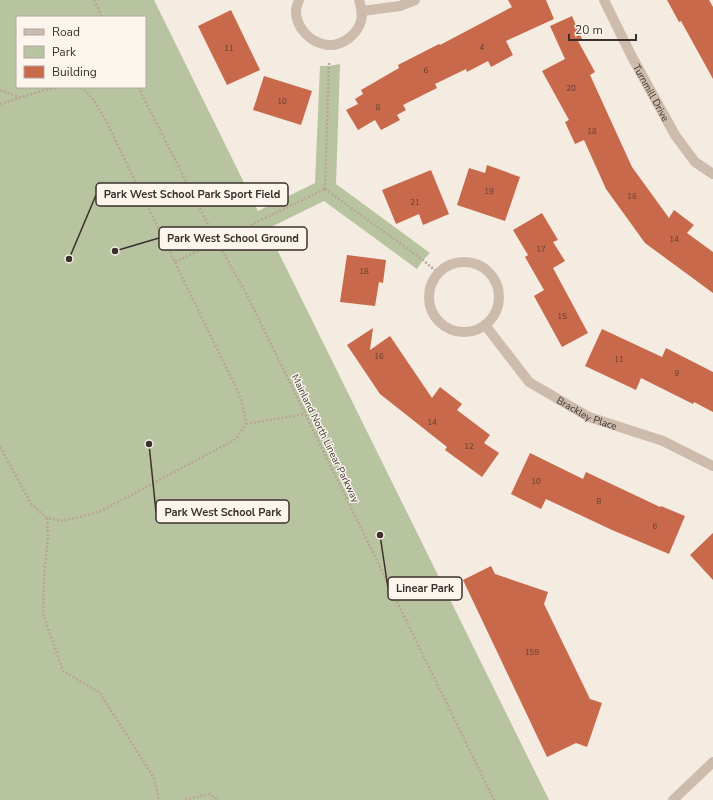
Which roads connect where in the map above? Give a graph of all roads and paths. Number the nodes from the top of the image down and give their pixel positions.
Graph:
1 (94, 0) edge
2 (299, 0) edge
3 (359, 0) edge
4 (416, 0) edge
5 (604, 0) edge
6 (362, 11) junction
7 (102, 16) edge
8 (328, 45) junction
9 (55, 88) edge
10 (83, 88) edge
11 (139, 88) edge
12 (0, 90) edge
13 (20, 98) junction
14 (0, 104) edge
15 (713, 174) edge
16 (325, 189) junction
17 (217, 242) junction
18 (175, 262) junction
19 (438, 273) junction
20 (485, 325) junction
21 (305, 414) junction
22 (246, 424) junction
23 (0, 447) edge
24 (713, 466) edge
25 (47, 518) junction
26 (713, 762) edge
27 (159, 800) edge
28 (185, 800) edge
29 (219, 800) edge
30 (494, 800) edge
31 (673, 800) edge

1 - 7 path
2 - 8 street
3 - 6 street
4 - 6 street
5 - 15 street, Turnmill Drive
6 - 8 street
8 - 16 path
9 - 13 path
10 - 18 path
11 - 17 path, Mainland North Linear Parkway
12 - 13 path
13 - 14 path
16 - 17 path
16 - 19 path
17 - 18 path
17 - 21 path, Mainland North Linear Parkway
18 - 22 path
19 - 20 street
19 - 20 street
20 - 24 street, Brackley Place
21 - 22 path
21 - 30 path, Mainland North Linear Parkway
22 - 25 path
23 - 25 path
25 - 27 path
26 - 31 street
28 - 29 path

